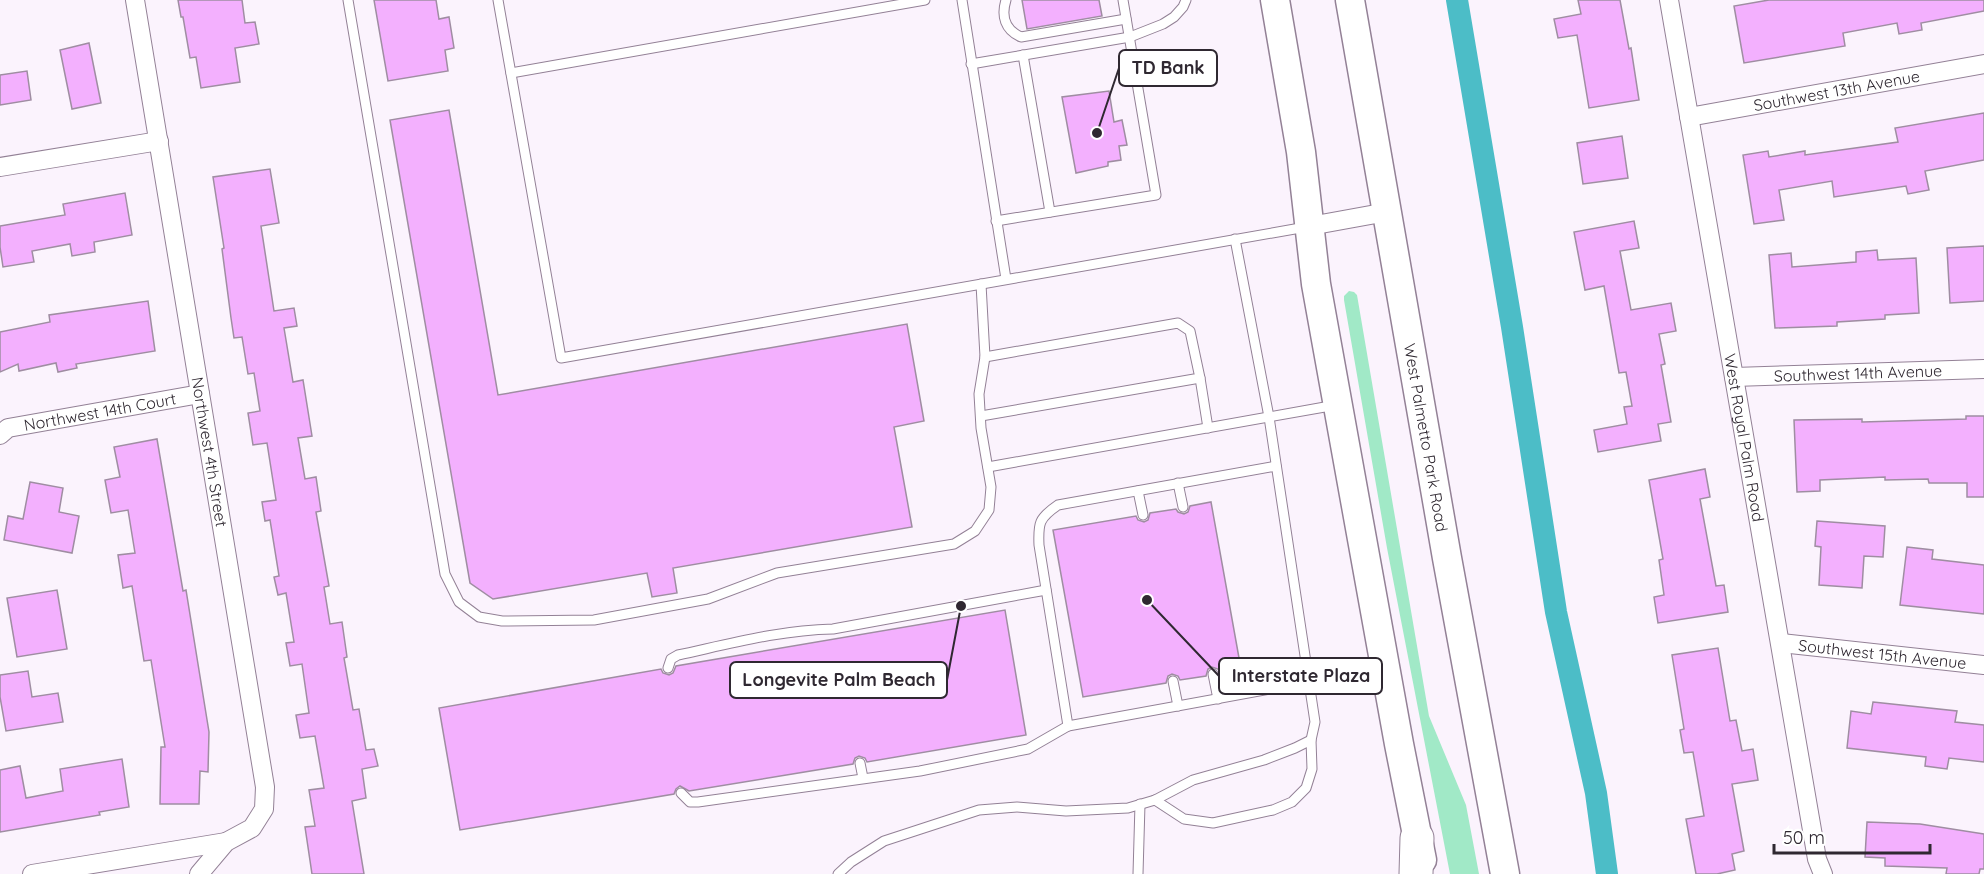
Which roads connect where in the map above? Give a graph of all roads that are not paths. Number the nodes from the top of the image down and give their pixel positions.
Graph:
1 (135, 0) edge
2 (348, 0) edge
3 (498, 0) edge
4 (925, 0) edge
5 (962, 0) edge
6 (1006, 0) edge
7 (1123, 0) edge
8 (1186, 0) edge
9 (1275, 0) edge
10 (1350, 0) edge
11 (1669, 0) edge
12 (906, 1) edge
13 (1126, 19) junction
14 (1130, 37) junction
15 (1023, 55) junction
16 (971, 64) junction
17 (1984, 64) edge
18 (510, 73) junction
19 (1689, 117) junction
20 (159, 141) junction
21 (0, 167) edge
22 (1050, 212) junction
23 (1387, 212) junction
24 (996, 221) junction
25 (1310, 226) junction
26 (1235, 239) junction
27 (1006, 279) junction
28 (981, 284) junction
29 (985, 357) junction
30 (1984, 369) edge
31 (1734, 377) junction
32 (1200, 378) junction
33 (200, 394) junction
34 (1338, 405) junction
35 (981, 416) junction
36 (1269, 417) junction
37 (1208, 428) junction
38 (0, 435) edge
39 (1276, 466) junction
40 (988, 467) junction
41 (1178, 483) junction
42 (1138, 491) junction
43 (1183, 507) dead end
44 (1143, 514) dead end
45 (1046, 590) junction
46 (837, 628) junction
47 (838, 638) dead end
48 (1781, 643) junction
49 (1984, 665) edge
50 (668, 668) dead end
51 (1214, 674) dead end
52 (1173, 681) dead end
53 (1310, 682) junction
54 (1218, 699) junction
55 (1178, 706) junction
56 (1068, 726) junction
57 (1311, 740) junction
58 (861, 763) dead end
59 (863, 778) junction
60 (681, 793) dead end
61 (1155, 800) junction
62 (1140, 804) junction
63 (1417, 838) junction
64 (226, 842) junction
65 (32, 874) edge
66 (198, 874) edge
67 (837, 874) edge
68 (1138, 874) edge
69 (1416, 874) edge
70 (1424, 874) edge
71 (1505, 874) edge
72 (1823, 874) edge

1 - 20 street, Northwest 4th Street
2 - 40 lane
3 - 18 lane
4 - 12 lane
5 - 16 lane
6 - 13 lane
7 - 13 lane
8 - 14 lane
9 - 25 main road
10 - 23 main road, West Palmetto Park Road
11 - 19 street, West Royal Palm Road
12 - 18 lane
13 - 14 lane
14 - 15 lane
14 - 22 lane
15 - 16 lane
15 - 22 lane
16 - 24 lane
17 - 19 street, Southwest 13th Avenue
18 - 28 lane
19 - 31 street, West Royal Palm Road
20 - 21 street
20 - 33 street, Northwest 4th Street
22 - 24 lane
23 - 25 street
23 - 71 main road, West Palmetto Park Road
24 - 27 lane
25 - 26 lane
25 - 34 main road
26 - 27 lane
26 - 36 lane
27 - 28 lane
28 - 29 lane
29 - 32 lane
29 - 35 lane
30 - 31 street, Southwest 14th Avenue
31 - 48 street, West Royal Palm Road
32 - 35 lane
32 - 37 lane
33 - 38 street, Northwest 14th Court
33 - 64 street, Northwest 4th Street
34 - 36 lane
34 - 63 main road
35 - 40 lane
36 - 37 lane
36 - 39 lane
37 - 40 lane
39 - 41 lane
39 - 53 lane
41 - 42 lane
41 - 43 lane
42 - 44 lane
42 - 45 lane
45 - 46 lane
45 - 56 lane
46 - 47 lane
46 - 50 lane
48 - 49 street, Southwest 15th Avenue
48 - 72 street, West Royal Palm Road
51 - 54 lane
52 - 55 lane
53 - 54 lane
53 - 57 lane
54 - 55 lane
55 - 56 lane
56 - 59 lane
57 - 61 lane
57 - 61 lane
58 - 59 lane
59 - 60 lane
61 - 62 lane
62 - 67 lane
62 - 68 lane
63 - 69 highway
63 - 70 main road
64 - 65 street
64 - 66 street, Northwest 4th Street

